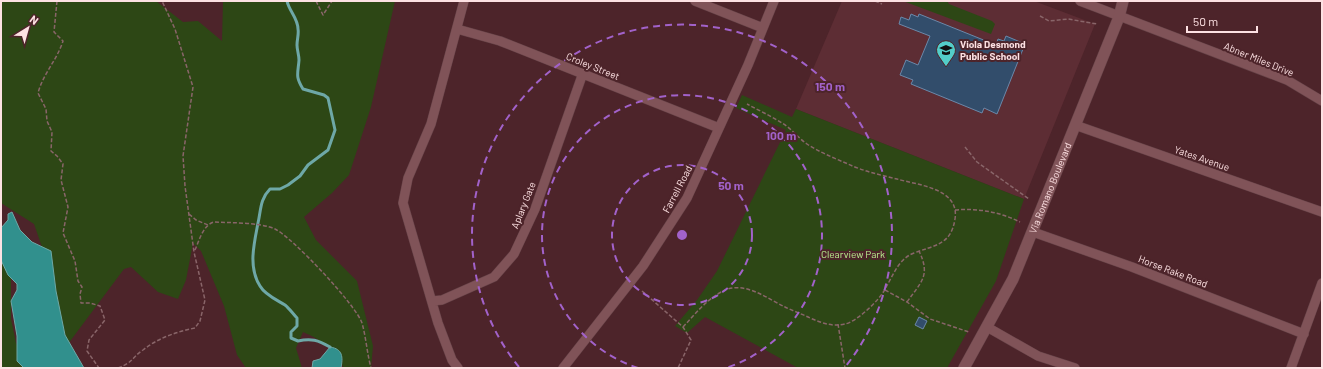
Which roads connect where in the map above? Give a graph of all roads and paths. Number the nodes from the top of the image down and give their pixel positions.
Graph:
1 (57, 1) edge
2 (162, 1) edge
3 (316, 1) edge
4 (332, 1) edge
5 (464, 1) edge
6 (695, 1) edge
7 (774, 1) edge
8 (875, 1) edge
9 (1080, 1) edge
10 (1123, 1) edge
11 (882, 4) dead end
12 (1040, 16) dead end
13 (1118, 17) junction
14 (1097, 24) dead end
15 (763, 28) junction
16 (457, 29) junction
17 (583, 73) junction
18 (1322, 101) edge
19 (747, 104) dead end
20 (1075, 125) junction
21 (719, 128) junction
22 (965, 147) dead end
23 (1029, 199) dead end
24 (955, 210) junction
25 (1322, 212) edge
26 (189, 214) junction
27 (1020, 222) dead end
28 (208, 225) junction
29 (1033, 232) junction
30 (919, 251) junction
31 (194, 252) junction
32 (1322, 283) edge
33 (885, 290) junction
34 (642, 292) dead end
35 (432, 300) junction
36 (907, 302) junction
37 (838, 324) junction
38 (683, 327) junction
39 (987, 327) junction
40 (969, 332) dead end
41 (1304, 334) junction
42 (99, 368) edge
43 (118, 368) edge
44 (371, 368) edge
45 (458, 368) edge
46 (564, 368) edge
47 (678, 368) edge
48 (845, 368) edge
49 (964, 368) edge
50 (1075, 368) edge
51 (1291, 368) edge

1 - 42 path
2 - 26 path
3 - 4 path
5 - 16 street
6 - 15 street
7 - 15 street, Farrell Road
8 - 11 path
9 - 13 street
10 - 13 street, Via Romano Boulevard
12 - 14 path
13 - 18 street, Abner Miles Drive
13 - 20 street, Via Romano Boulevard
15 - 21 street, Farrell Road
16 - 17 street, Croley Street
16 - 35 street
17 - 21 street, Croley Street
17 - 35 street, Aplary Gate
19 - 24 path
20 - 25 street, Yates Avenue
20 - 29 street, Via Romano Boulevard
21 - 46 street, Farrell Road
22 - 23 path
24 - 27 path
24 - 30 path
26 - 28 path
26 - 31 path
28 - 31 path
28 - 44 path
29 - 39 street, Via Romano Boulevard
29 - 41 street, Horse Rake Road
30 - 33 path
30 - 36 path
31 - 43 path
32 - 41 street
33 - 36 path
33 - 37 path
34 - 38 path
35 - 45 street
36 - 40 path
37 - 38 path
37 - 48 path
38 - 47 path
39 - 49 street, Via Romano Boulevard
39 - 50 street
41 - 51 street

